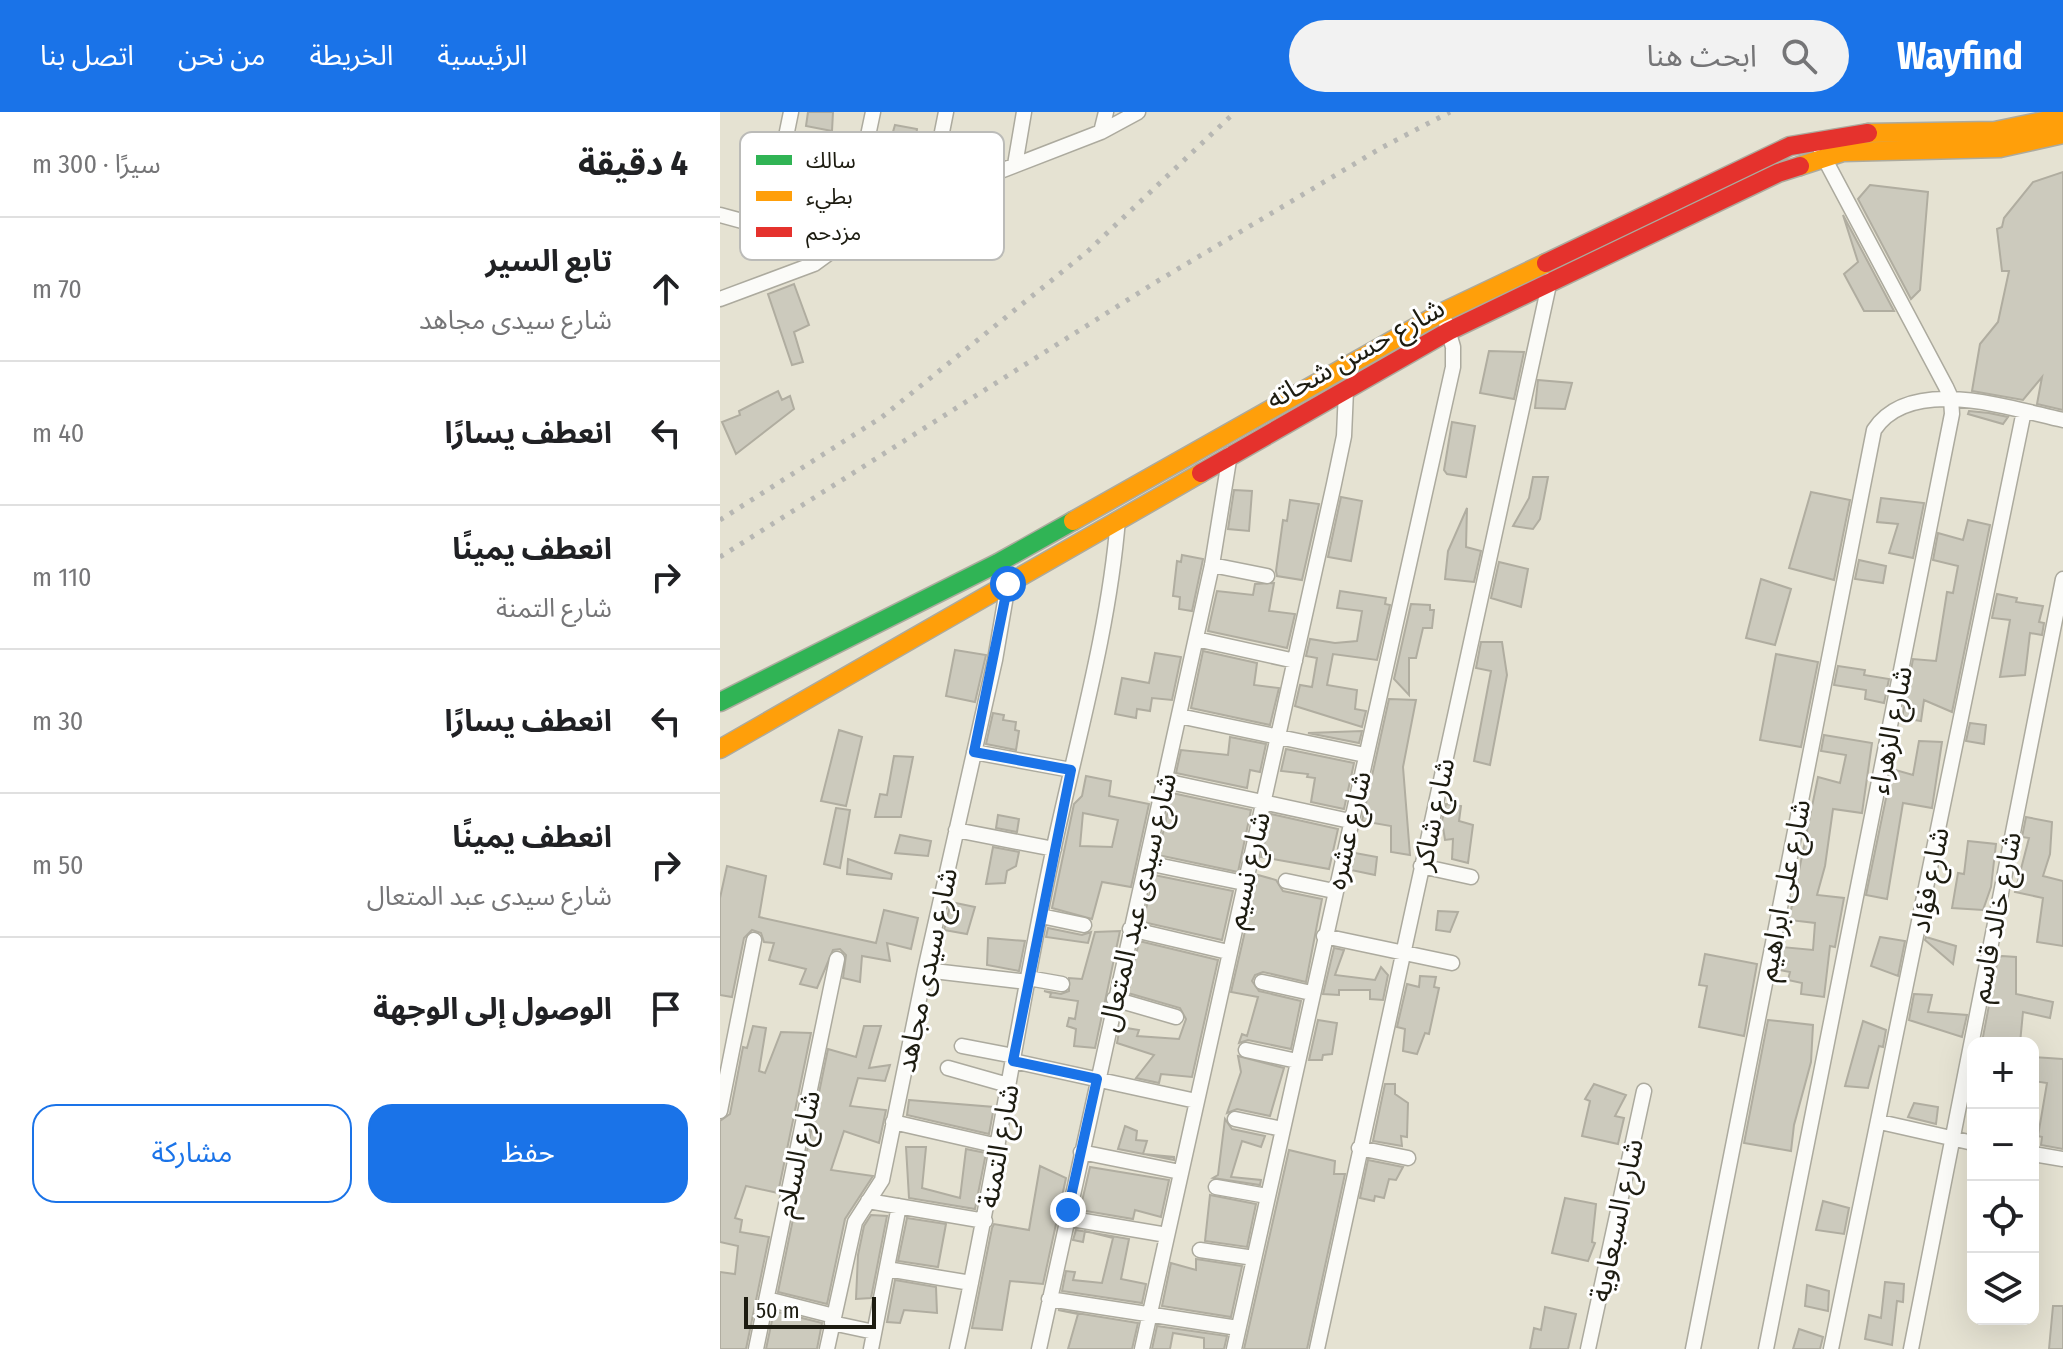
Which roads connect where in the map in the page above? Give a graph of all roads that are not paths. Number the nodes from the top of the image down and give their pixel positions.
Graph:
1 (791, 112) edge
2 (873, 112) edge
3 (946, 112) edge
4 (1024, 112) edge
5 (1106, 112) edge
6 (1138, 112) edge
7 (2063, 117) edge
8 (787, 132) edge
9 (869, 132) edge
10 (942, 132) edge
11 (1101, 132) junction
12 (2063, 134) edge
13 (1814, 138) junction
14 (1823, 157) junction
15 (1015, 165) junction
16 (1004, 169) edge
17 (720, 215) edge
18 (740, 221) edge
19 (1640, 228) junction
20 (820, 260) edge
21 (1550, 280) junction
22 (720, 299) edge
23 (1441, 313) junction
24 (1449, 331) junction
25 (1346, 390) junction
26 (1951, 398) junction
27 (2024, 411) junction
28 (2063, 420) edge
29 (1230, 454) junction
30 (1118, 519) junction
31 (998, 563) junction
32 (1212, 565) junction
33 (1267, 576) dead end
34 (2063, 579) edge
35 (1008, 584) junction
36 (1196, 639) junction
37 (834, 648) junction
38 (1295, 661) junction
39 (848, 675) junction
40 (720, 702) edge
41 (1179, 716) junction
42 (1277, 734) junction
43 (720, 749) edge
44 (974, 752) junction
45 (1365, 755) junction
46 (1071, 770) junction
47 (1165, 781) junction
48 (1262, 802) junction
49 (1350, 821) junction
50 (956, 830) junction
51 (1054, 849) junction
52 (1147, 863) junction
53 (1421, 866) junction
54 (1471, 877) dead end
55 (1286, 881) dead end
56 (1244, 883) junction
57 (1334, 891) junction
58 (1041, 916) junction
59 (1084, 925) dead end
60 (1130, 929) junction
61 (1324, 936) junction
62 (754, 940) dead end
63 (1228, 952) junction
64 (1402, 952) junction
65 (837, 959) dead end
66 (1452, 963) dead end
67 (925, 970) junction
68 (1028, 980) junction
69 (1262, 982) dead end
70 (1062, 984) dead end
71 (1311, 993) junction
72 (1114, 999) junction
73 (1176, 1017) dead end
74 (962, 1046) dead end
75 (1246, 1050) dead end
76 (1013, 1058) junction
77 (1297, 1061) junction
78 (948, 1068) dead end
79 (1097, 1079) junction
80 (1008, 1085) junction
81 (1644, 1091) dead end
82 (1196, 1101) junction
83 (720, 1111) edge
84 (1235, 1119) dead end
85 (893, 1122) junction
86 (1880, 1122) junction
87 (1282, 1129) junction
88 (1951, 1139) junction
89 (1967, 1142) edge
90 (998, 1146) junction
91 (1359, 1148) junction
92 (1081, 1152) junction
93 (2039, 1155) edge
94 (1408, 1158) dead end
95 (2063, 1159) edge
96 (1180, 1172) junction
97 (1216, 1187) dead end
98 (1267, 1196) junction
99 (868, 1201) junction
100 (899, 1206) junction
101 (1066, 1218) junction
102 (985, 1221) junction
103 (1167, 1235) junction
104 (1200, 1250) dead end
105 (1254, 1258) junction
106 (887, 1269) junction
107 (971, 1283) junction
108 (767, 1299) junction
109 (1049, 1299) junction
110 (1150, 1313) junction
111 (833, 1320) junction
112 (1238, 1328) junction
113 (874, 1332) junction
114 (756, 1349) edge
115 (827, 1349) edge
116 (871, 1349) edge
117 (957, 1349) edge
118 (1039, 1349) edge
119 (1142, 1349) edge
120 (1234, 1349) edge
121 (1317, 1349) edge
122 (1588, 1349) edge
123 (1693, 1349) edge
124 (1766, 1349) edge
125 (1831, 1349) edge
126 (1911, 1349) edge

1 - 8 street
2 - 9 street
3 - 10 street
4 - 15 street
5 - 11 street
6 - 11 street
7 - 13 main road, شارع حسن شحاته
11 - 15 street
12 - 14 main road, شارع حسن شحاته
13 - 14 street
13 - 19 main road, شارع حسن شحاته
14 - 19 main road, شارع حسن شحاته
14 - 26 street
15 - 16 street
17 - 18 street
19 - 21 main road, شارع حسن شحاته
19 - 23 main road, شارع حسن شحاته
20 - 22 street
21 - 24 main road, شارع حسن شحاته
21 - 53 street, شارع شاكر
23 - 24 street, شارع عشره
23 - 31 main road, شارع حسن شحاته
24 - 25 main road, شارع حسن شحاته
24 - 45 street, شارع عشره
25 - 29 main road, شارع حسن شحاته
25 - 38 street, شارع نسيم
26 - 27 street
26 - 123 street, شارع على ابراهيم
26 - 124 street, شارع الزهراء
27 - 28 street
27 - 86 street, شارع فؤاد
29 - 30 main road, شارع حسن شحاته
29 - 32 street, شارع سيدى عبد المتعال
30 - 35 main road, شارع حسن شحاته
30 - 46 street, شارع التمنة
31 - 35 main road
31 - 37 main road, شارع حسن شحاته
32 - 33 street
32 - 36 street, شارع سيدى عبد المتعال
34 - 88 street, شارع خالد قاسم
35 - 39 main road, شارع حسن شحاته
35 - 44 street, شارع سيدى مجاهد
36 - 38 street
36 - 41 street, شارع سيدى عبد المتعال
37 - 39 main road
37 - 40 main road, شارع حسن شحاته
38 - 42 street, شارع نسيم
39 - 43 main road, شارع حسن شحاته
41 - 42 street
41 - 47 street, شارع سيدى عبد المتعال
42 - 45 street
42 - 48 street, شارع نسيم
44 - 46 street
44 - 50 street, شارع سيدى مجاهد
45 - 49 street, شارع عشره
46 - 51 street, شارع التمنة
47 - 48 street
47 - 52 street, شارع سيدى عبد المتعال
48 - 49 street
48 - 56 street, شارع نسيم
49 - 57 street, شارع عشره
50 - 51 street
50 - 67 street, شارع سيدى مجاهد
51 - 58 street, شارع التمنة
52 - 56 street
52 - 60 street, شارع سيدى عبد المتعال
53 - 54 street
53 - 64 street, شارع شاكر
55 - 57 street
56 - 63 street, شارع نسيم
57 - 61 street, شارع عشره
58 - 59 street
58 - 68 street, شارع التمنة
60 - 63 street
60 - 72 street, شارع سيدى عبد المتعال
61 - 64 street
61 - 71 street, شارع عشره
62 - 83 street
63 - 82 street, شارع نسيم
64 - 66 street
64 - 91 street, شارع شاكر
65 - 108 street, شارع السلام
67 - 68 street
67 - 85 street, شارع سيدى مجاهد
68 - 70 street
68 - 76 street, شارع التمنة
69 - 71 street
71 - 77 street, شارع عشره
72 - 73 street
72 - 79 street, شارع سيدى عبد المتعال
74 - 76 street
75 - 77 street
76 - 79 street
76 - 80 street, شارع التمنة
77 - 87 street, شارع عشره
78 - 80 street
79 - 82 street
79 - 92 street, شارع سيدى عبد المتعال
80 - 90 street, شارع التمنة
81 - 122 street, شارع السبعاوية
82 - 96 street, شارع نسيم
84 - 87 street
85 - 90 street
85 - 99 street, شارع سيدى مجاهد
86 - 88 street
86 - 125 street, شارع فؤاد
87 - 98 street, شارع عشره
88 - 89 street
88 - 126 street, شارع خالد قاسم
90 - 102 street, شارع التمنة
91 - 94 street
91 - 121 street, شارع شاكر
92 - 96 street
92 - 101 street, شارع سيدى عبد المتعال
93 - 95 street
96 - 103 street, شارع نسيم
97 - 98 street
98 - 105 street, شارع عشره
99 - 100 street
99 - 111 street, شارع سيدى مجاهد
100 - 102 street
100 - 106 street
101 - 103 street
101 - 109 street, شارع سيدى عبد المتعال
102 - 107 street, شارع التمنة
103 - 110 street, شارع نسيم
104 - 105 street
105 - 112 street, شارع عشره
106 - 107 street
106 - 113 street
107 - 117 street, شارع التمنة
108 - 111 street
108 - 114 street, شارع السلام
109 - 110 street
109 - 118 street, شارع سيدى عبد المتعال
110 - 112 street
110 - 119 street, شارع نسيم
111 - 113 street
111 - 115 street, شارع سيدى مجاهد
112 - 120 street, شارع عشره
113 - 116 street

